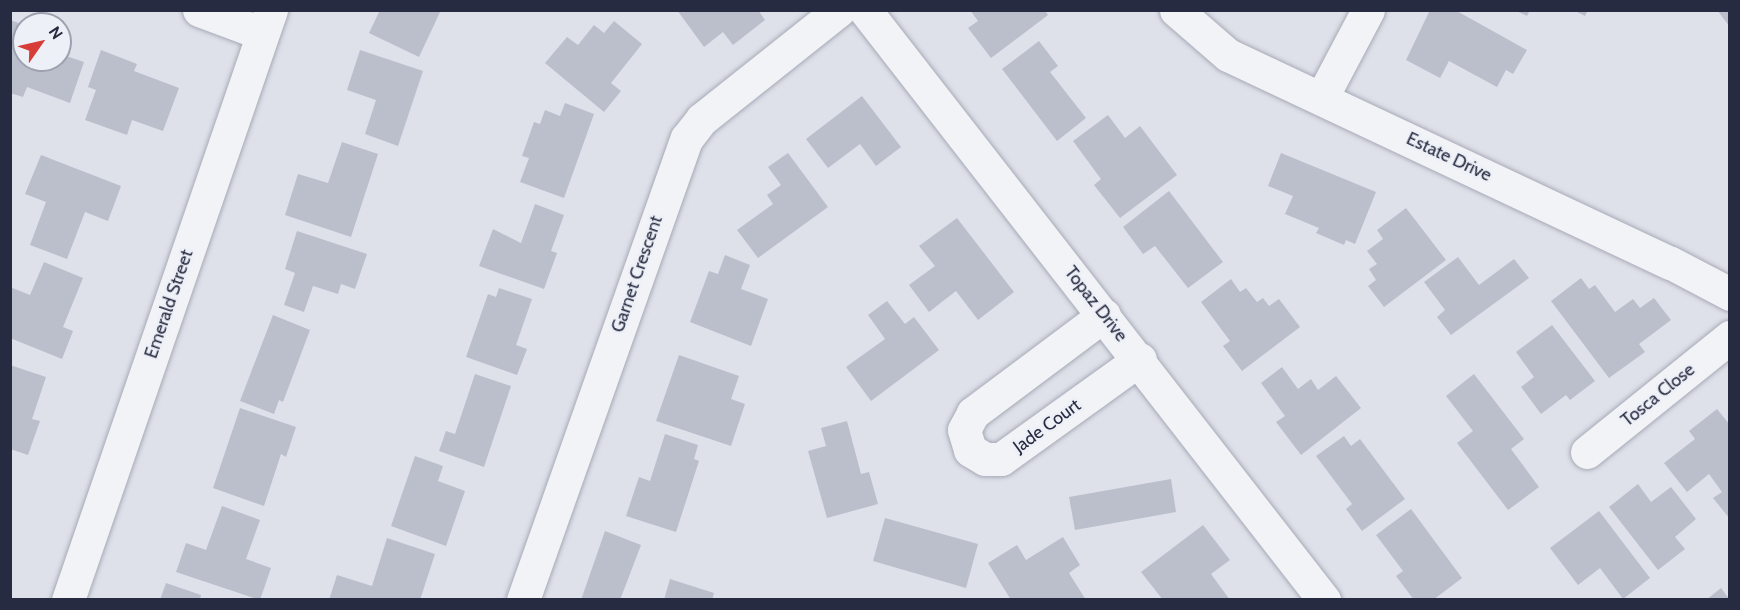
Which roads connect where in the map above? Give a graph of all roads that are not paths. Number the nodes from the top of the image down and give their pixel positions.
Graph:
1 (200, 10) edge
2 (839, 10) edge
3 (865, 10) edge
4 (1176, 10) edge
5 (1368, 10) edge
6 (266, 22) edge
7 (1322, 97) junction
8 (1730, 294) edge
9 (1104, 315) junction
10 (1730, 337) edge
11 (1140, 359) junction
12 (1587, 452) dead end
13 (68, 600) edge
14 (523, 600) edge
15 (1324, 600) edge

1 - 6 street
2 - 14 street, Garnet Crescent
3 - 9 street, Topaz Drive
4 - 7 street, Estate Drive
5 - 7 street
6 - 13 street, Emerald Street
7 - 8 street, Estate Drive
9 - 11 street, Topaz Drive
9 - 11 street, Jade Court
10 - 12 street, Tosca Close
11 - 15 street, Topaz Drive

